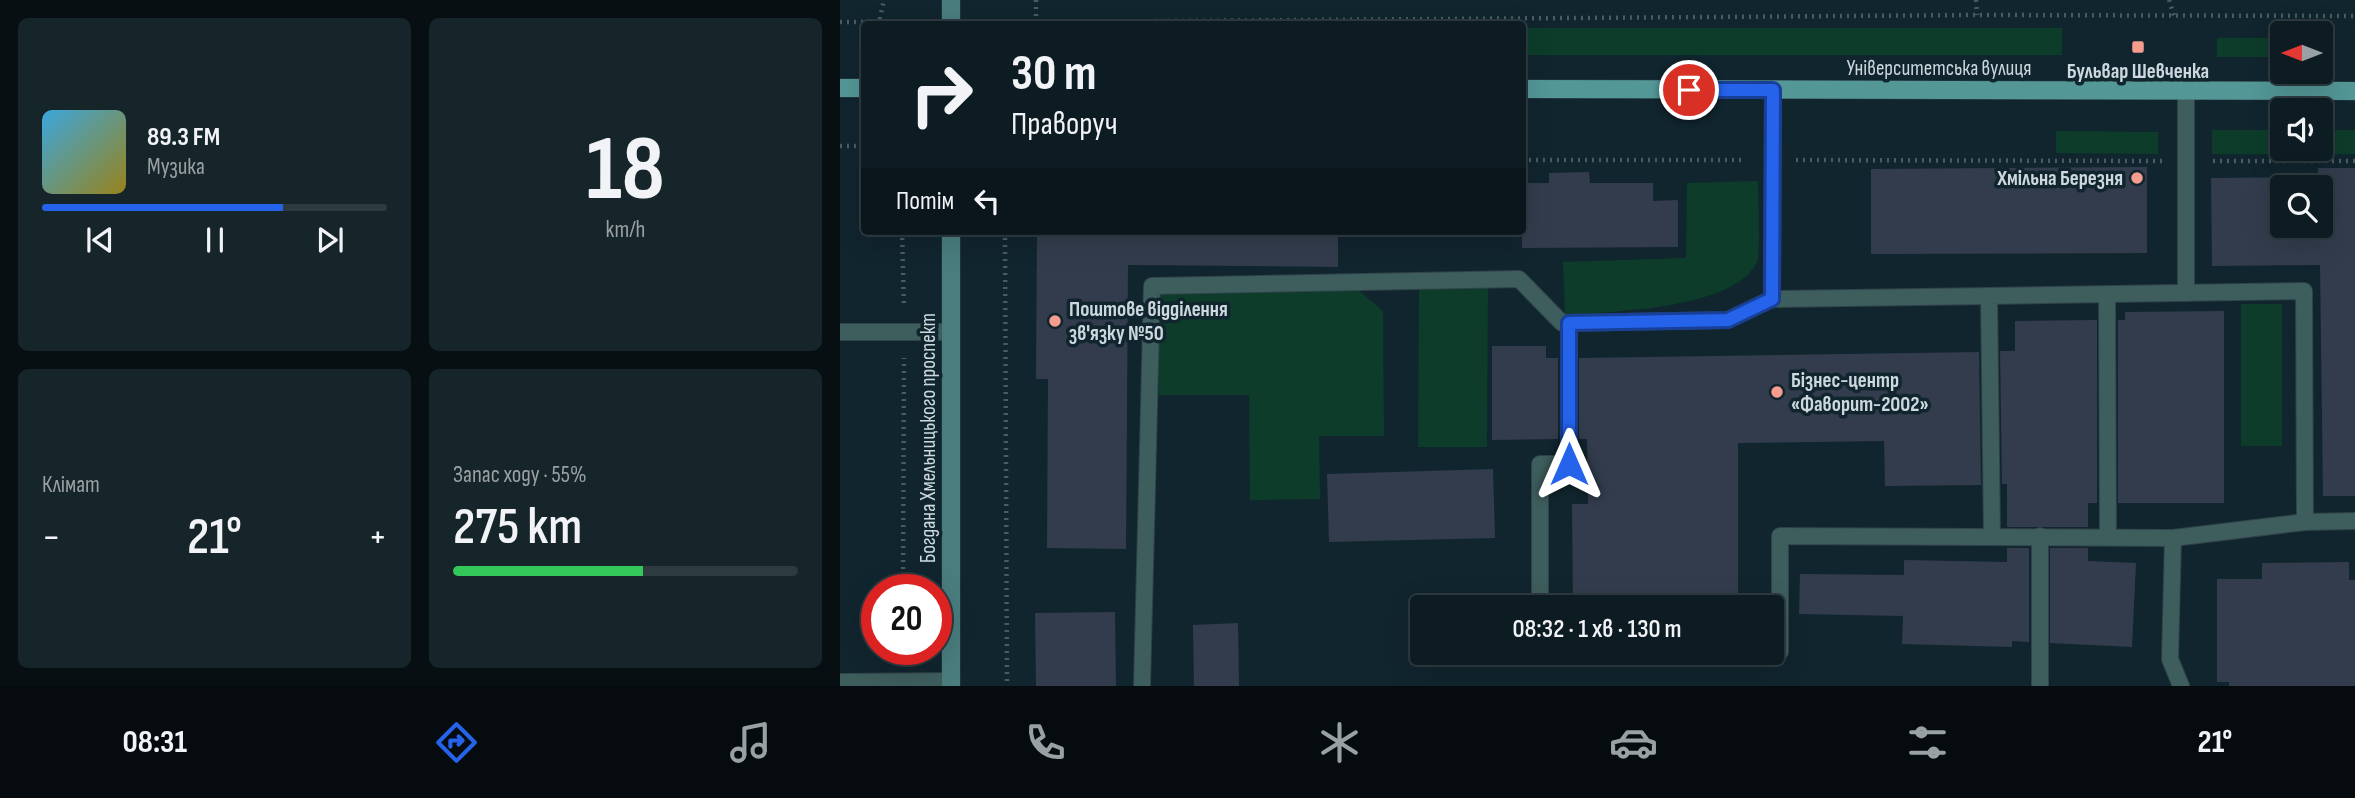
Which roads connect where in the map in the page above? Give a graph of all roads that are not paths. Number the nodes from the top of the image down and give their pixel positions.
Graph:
1 (951, 0) edge
2 (951, 21) edge
3 (840, 88) edge
4 (861, 88) edge
5 (1526, 89) edge
6 (1773, 90) junction
7 (2186, 91) junction
8 (2355, 91) edge
9 (951, 235) edge
10 (2186, 293) junction
11 (2107, 294) junction
12 (1989, 296) junction
13 (1772, 299) junction
14 (1569, 323) junction
15 (840, 332) edge
16 (950, 332) junction
17 (2305, 522) junction
18 (2355, 522) edge
19 (1992, 536) junction
20 (2040, 537) junction
21 (2108, 537) junction
22 (2174, 538) junction
23 (1540, 595) edge
24 (1780, 595) edge
25 (840, 682) edge
26 (951, 684) edge
27 (1142, 686) edge
28 (2040, 686) edge
29 (2181, 686) edge

1 - 2 main road
3 - 4 main road
5 - 6 main road, Університетська вулиця
6 - 7 main road, Університетська вулиця
6 - 13 lane
7 - 8 main road, Університетська вулиця
7 - 10 lane
9 - 16 main road, Богдана Хмельницького проспект
10 - 11 lane
10 - 17 lane
11 - 12 lane
11 - 21 lane
12 - 13 lane
12 - 19 lane
13 - 14 lane
14 - 23 lane
14 - 27 lane
15 - 16 lane
16 - 26 main road, Богдана Хмельницького проспект
17 - 18 lane
17 - 22 lane
19 - 20 lane
19 - 24 lane
20 - 21 lane
20 - 28 lane
21 - 22 lane
22 - 29 lane
25 - 26 lane

